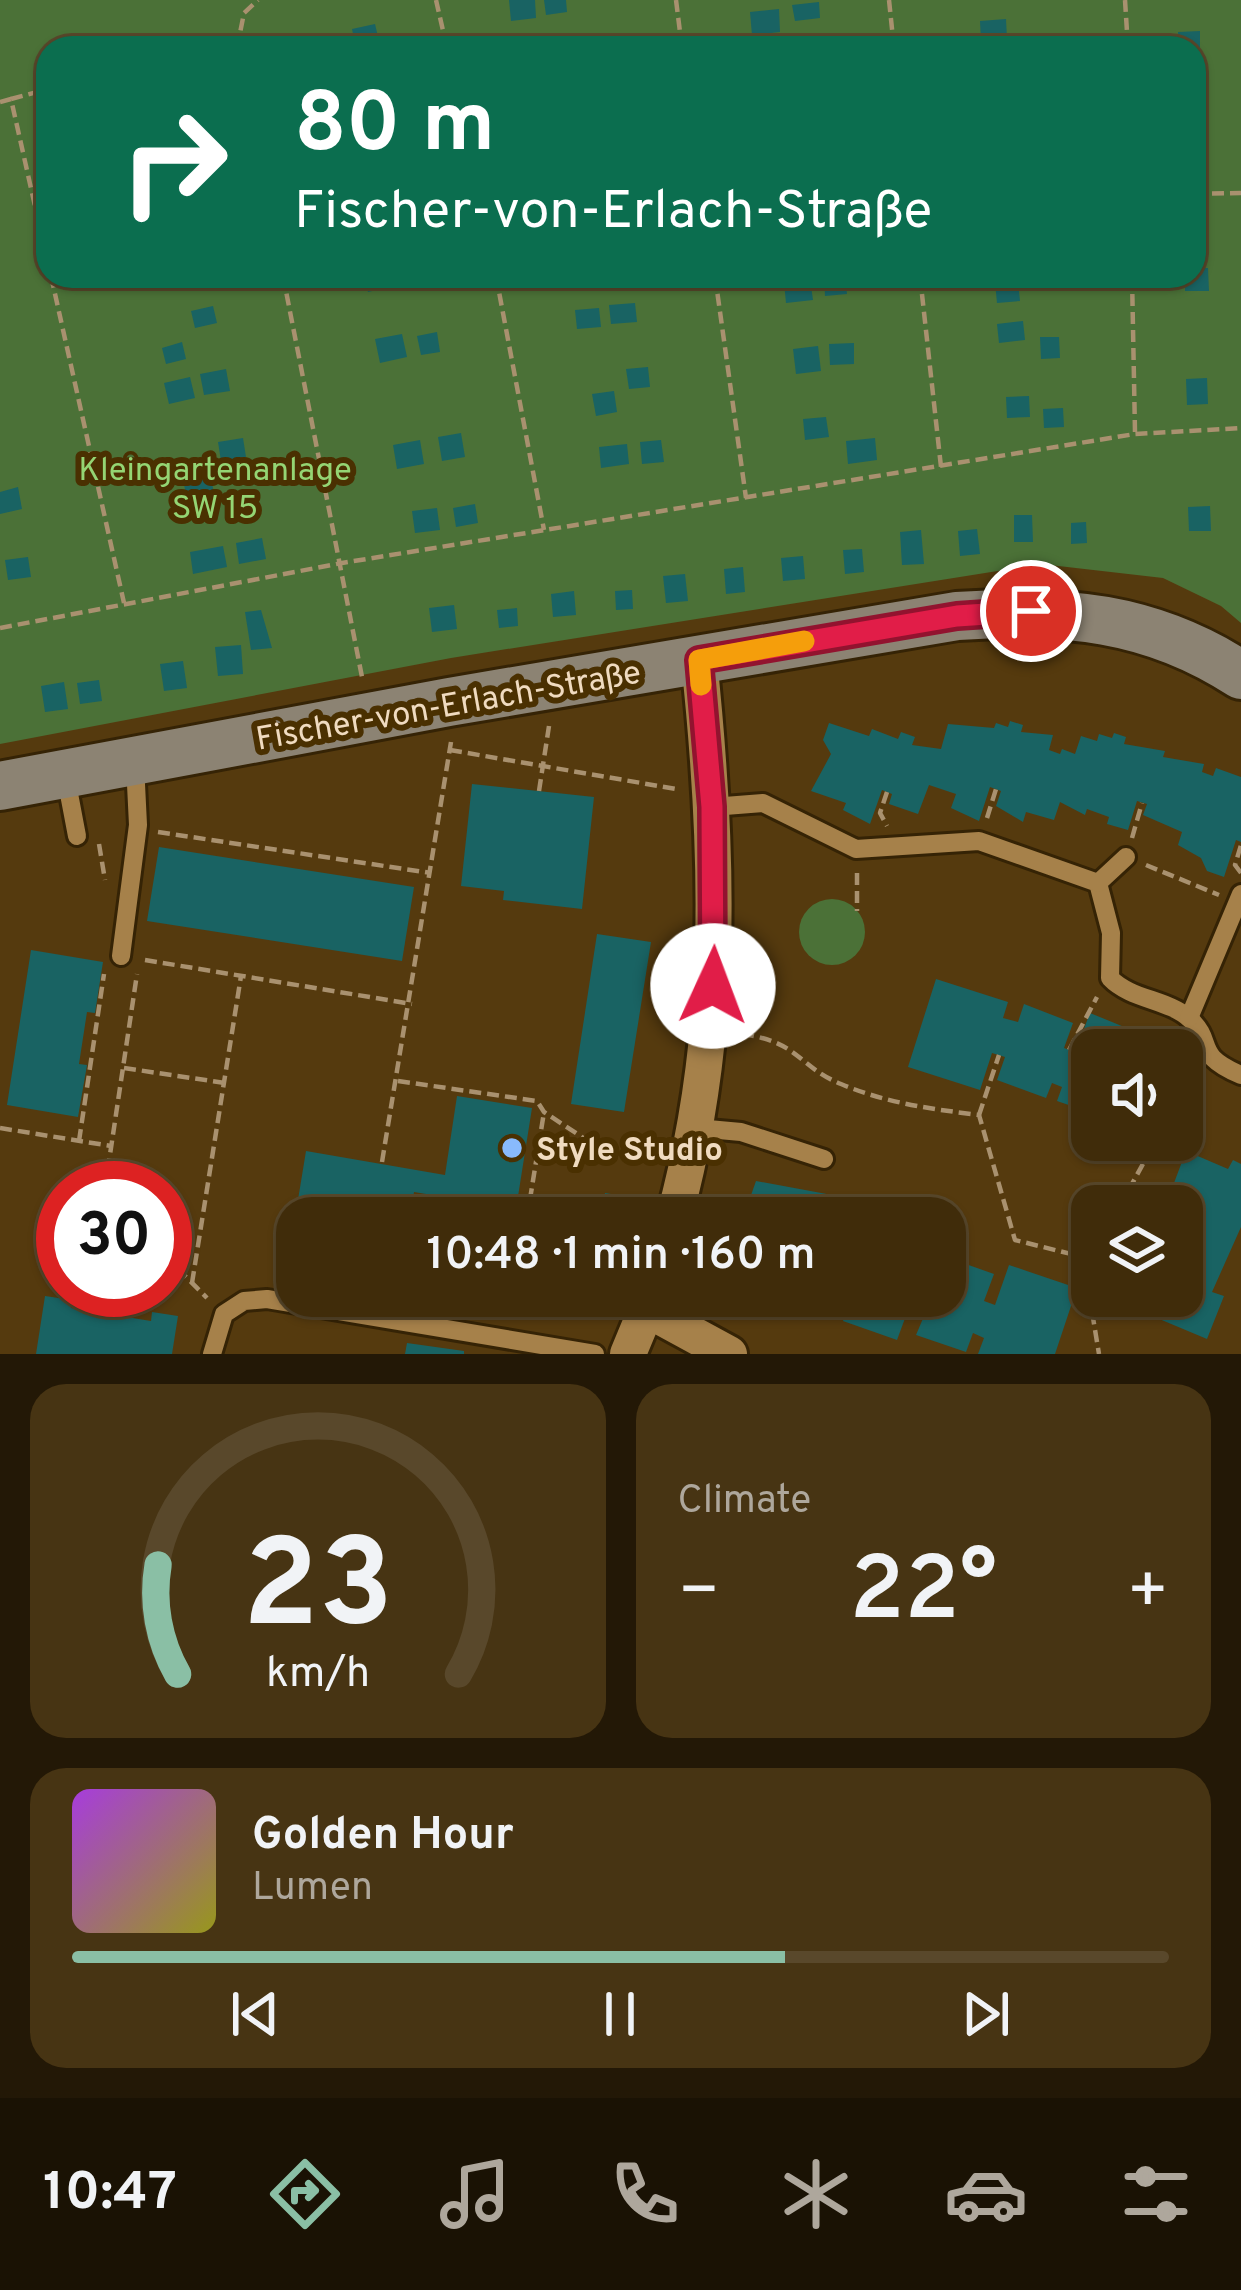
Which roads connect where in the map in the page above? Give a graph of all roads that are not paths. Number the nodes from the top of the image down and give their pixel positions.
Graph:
1 (699, 660) junction
2 (1241, 675) edge
3 (135, 762) junction
4 (65, 773) junction
5 (0, 786) edge
6 (697, 798) junction
7 (87, 835) road end
8 (1126, 857) road end
9 (1098, 883) junction
10 (1238, 898) edge
11 (122, 957) road end
12 (1190, 1018) junction
13 (1241, 1075) edge
14 (697, 1127) junction
15 (824, 1159) dead end
16 (679, 1197) edge
17 (644, 1317) edge
18 (672, 1317) edge
19 (212, 1354) edge
20 (595, 1354) edge
21 (628, 1354) edge
22 (729, 1354) edge

1 - 2 street, Fischer-von-Erlach-Straße
1 - 3 street, Fischer-von-Erlach-Straße
1 - 6 street
3 - 4 street, Fischer-von-Erlach-Straße
3 - 11 lane
4 - 5 street, Fischer-von-Erlach-Straße
4 - 7 lane
6 - 9 lane
6 - 14 street
8 - 9 lane
9 - 12 lane
10 - 12 lane
12 - 13 lane
14 - 15 lane
14 - 16 street
17 - 21 street
18 - 22 street
19 - 20 lane

